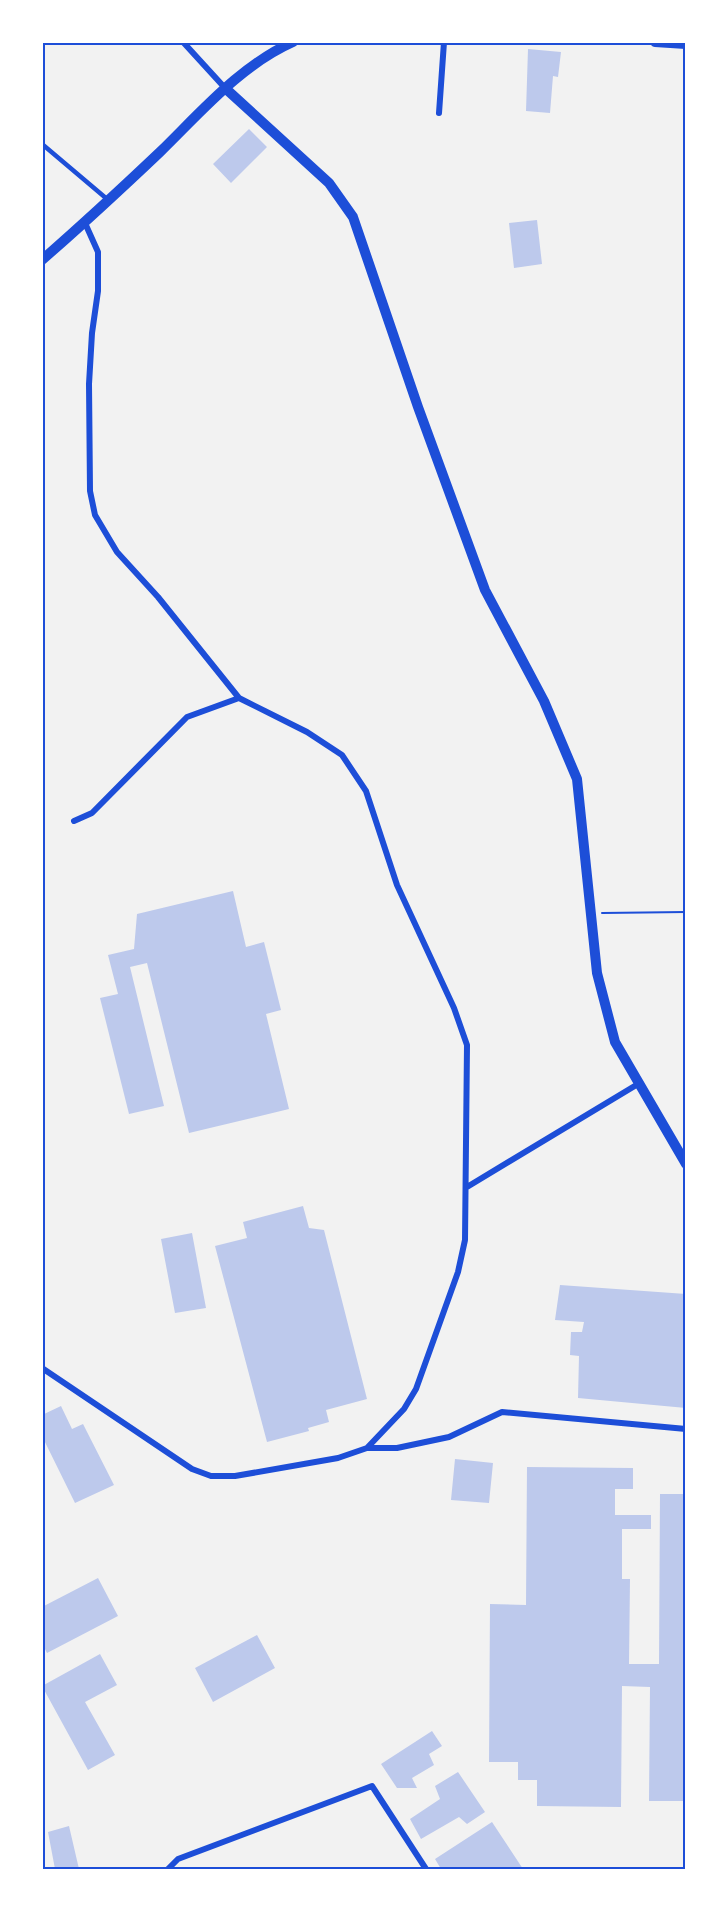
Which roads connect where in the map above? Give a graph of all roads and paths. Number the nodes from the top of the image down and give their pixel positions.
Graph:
1 (183, 42) edge
2 (293, 42) edge
3 (444, 42) edge
4 (655, 42) edge
5 (686, 44) edge
6 (225, 88) junction
7 (439, 113) dead end
8 (42, 144) edge
9 (110, 200) junction
10 (85, 223) junction
11 (42, 260) edge
12 (239, 698) junction
13 (74, 821) dead end
14 (686, 912) edge
15 (590, 913) junction
16 (638, 1083) junction
17 (686, 1164) edge
18 (467, 1187) junction
19 (42, 1368) edge
20 (686, 1429) edge
21 (367, 1448) junction
22 (168, 1869) edge
23 (426, 1869) edge

1 - 6 street
2 - 6 street
3 - 7 street
4 - 5 street
6 - 9 street
6 - 15 street
8 - 9 lane
9 - 10 street
10 - 11 street
10 - 12 street
12 - 13 street
12 - 18 street
14 - 15 path
15 - 16 street
16 - 17 street
16 - 18 street
18 - 21 street
19 - 21 street
20 - 21 street
22 - 23 street

